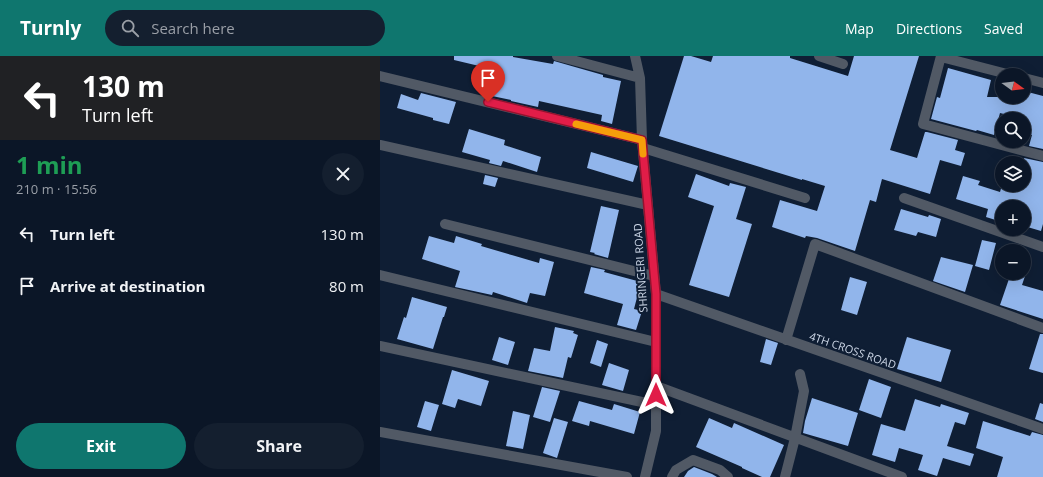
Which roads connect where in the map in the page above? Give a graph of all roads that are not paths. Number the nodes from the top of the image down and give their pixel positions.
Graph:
1 (557, 56) edge
2 (635, 56) edge
3 (819, 56) edge
4 (941, 56) edge
5 (843, 64) dead end
6 (995, 70) edge
7 (380, 76) edge
8 (640, 78) junction
9 (1031, 80) edge
10 (1043, 83) edge
11 (643, 144) junction
12 (380, 145) edge
13 (1043, 156) edge
14 (805, 198) dead end
15 (904, 198) dead end
16 (648, 205) junction
17 (445, 224) dead end
18 (1043, 247) edge
19 (380, 275) edge
20 (654, 276) junction
21 (656, 294) junction
22 (1043, 328) edge
23 (786, 340) junction
24 (656, 342) junction
25 (380, 346) edge
26 (800, 374) dead end
27 (656, 386) junction
28 (656, 404) junction
29 (1043, 429) edge
30 (380, 432) edge
31 (795, 438) junction
32 (627, 477) edge
33 (645, 477) edge
34 (672, 477) edge
35 (728, 477) edge
36 (785, 477) edge
37 (902, 477) edge

1 - 8 street
2 - 8 street, SHRINGERI ROAD
3 - 5 street
4 - 6 street
4 - 13 street
7 - 11 street
8 - 11 street, SHRINGERI ROAD
9 - 10 street
11 - 14 street
11 - 16 street, SHRINGERI ROAD
12 - 16 street
15 - 18 street
16 - 20 street, SHRINGERI ROAD
17 - 20 street
19 - 24 street
20 - 21 street, SHRINGERI ROAD
21 - 23 street, 4TH CROSS ROAD
21 - 24 street, SHRINGERI ROAD
22 - 23 street
23 - 29 street, 4TH CROSS ROAD
24 - 27 street, SHRINGERI ROAD
25 - 28 street
26 - 31 street
27 - 28 street, SHRINGERI ROAD
27 - 31 street
28 - 33 street, SHRINGERI ROAD
30 - 32 street
31 - 36 street
31 - 37 street
34 - 35 street

